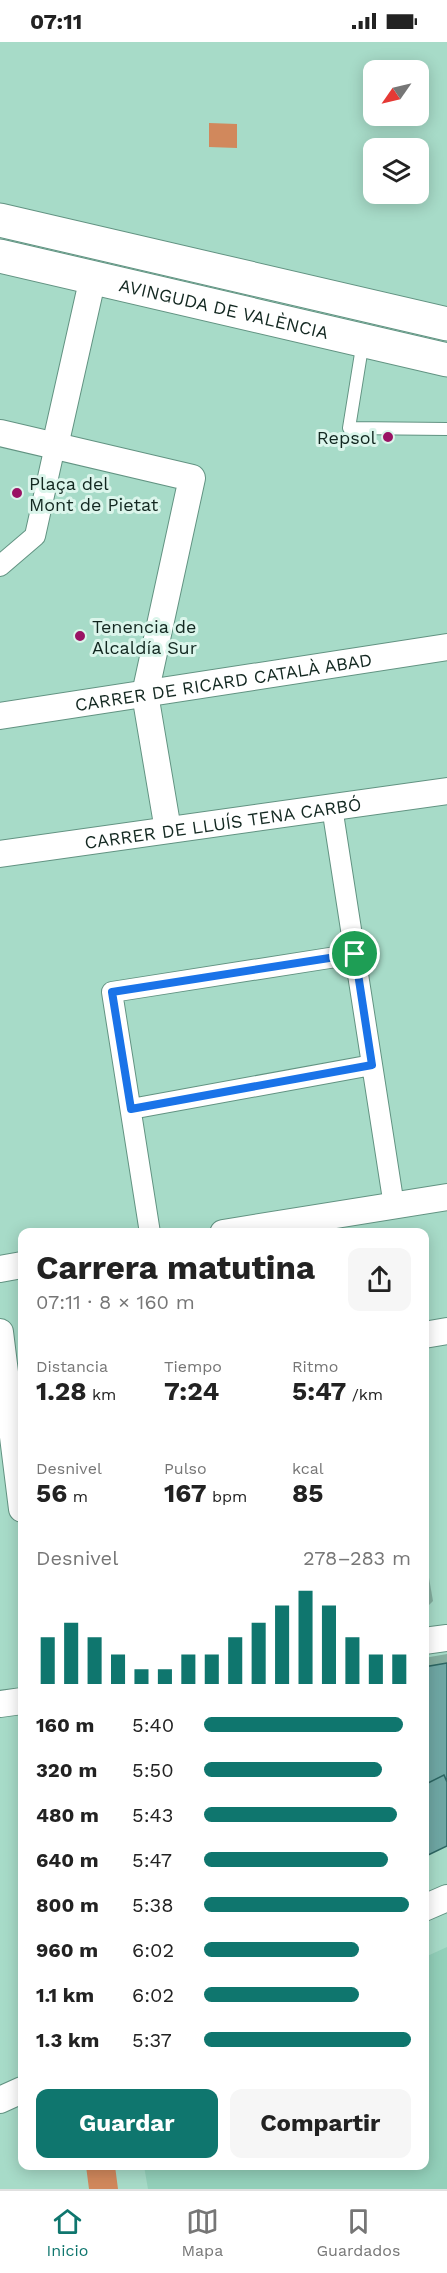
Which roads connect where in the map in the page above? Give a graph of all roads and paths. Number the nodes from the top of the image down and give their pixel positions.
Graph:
1 (0, 220) edge
2 (0, 256) edge
3 (93, 277) junction
4 (447, 324) edge
5 (363, 340) junction
6 (447, 360) edge
7 (447, 429) edge
8 (0, 433) edge
9 (55, 446) junction
10 (0, 566) edge
11 (447, 647) edge
12 (145, 694) junction
13 (0, 716) edge
14 (447, 791) edge
15 (332, 807) junction
16 (168, 830) junction
17 (0, 854) edge
18 (355, 954) junction
19 (372, 1065) junction
20 (131, 1109) junction
21 (447, 1197) edge
22 (394, 1206) junction
23 (149, 1228) edge
24 (255, 1228) edge
25 (18, 1266) edge
26 (0, 1269) edge
27 (0, 1332) edge
28 (447, 1332) edge
29 (429, 1334) edge
30 (11, 1400) edge
31 (18, 1469) edge
32 (447, 1638) edge
33 (429, 1640) edge
34 (18, 1702) edge
35 (0, 1704) edge
36 (447, 1898) edge
37 (429, 1906) edge
38 (18, 2092) edge
39 (0, 2100) edge

1 - 4 main road, AVINGUDA DE VALÈNCIA
2 - 3 main road, AVINGUDA DE VALÈNCIA
3 - 5 main road, AVINGUDA DE VALÈNCIA
3 - 9 street
5 - 6 main road, AVINGUDA DE VALÈNCIA
5 - 7 lane
8 - 9 street
9 - 10 street
9 - 12 street
11 - 12 street, CARRER DE RICARD CATALÀ ABAD
12 - 13 street, CARRER DE RICARD CATALÀ ABAD
12 - 16 street
14 - 15 street, CARRER DE LLUÍS TENA CARBÓ
15 - 16 street, CARRER DE LLUÍS TENA CARBÓ
15 - 18 street
16 - 17 street, CARRER DE LLUÍS TENA CARBÓ
18 - 19 street
18 - 20 street
19 - 20 street
19 - 22 street
20 - 23 street
21 - 22 street
22 - 24 street
25 - 26 street
27 - 30 street
28 - 29 street
30 - 31 street
32 - 33 street
34 - 35 street
36 - 37 street
38 - 39 street

